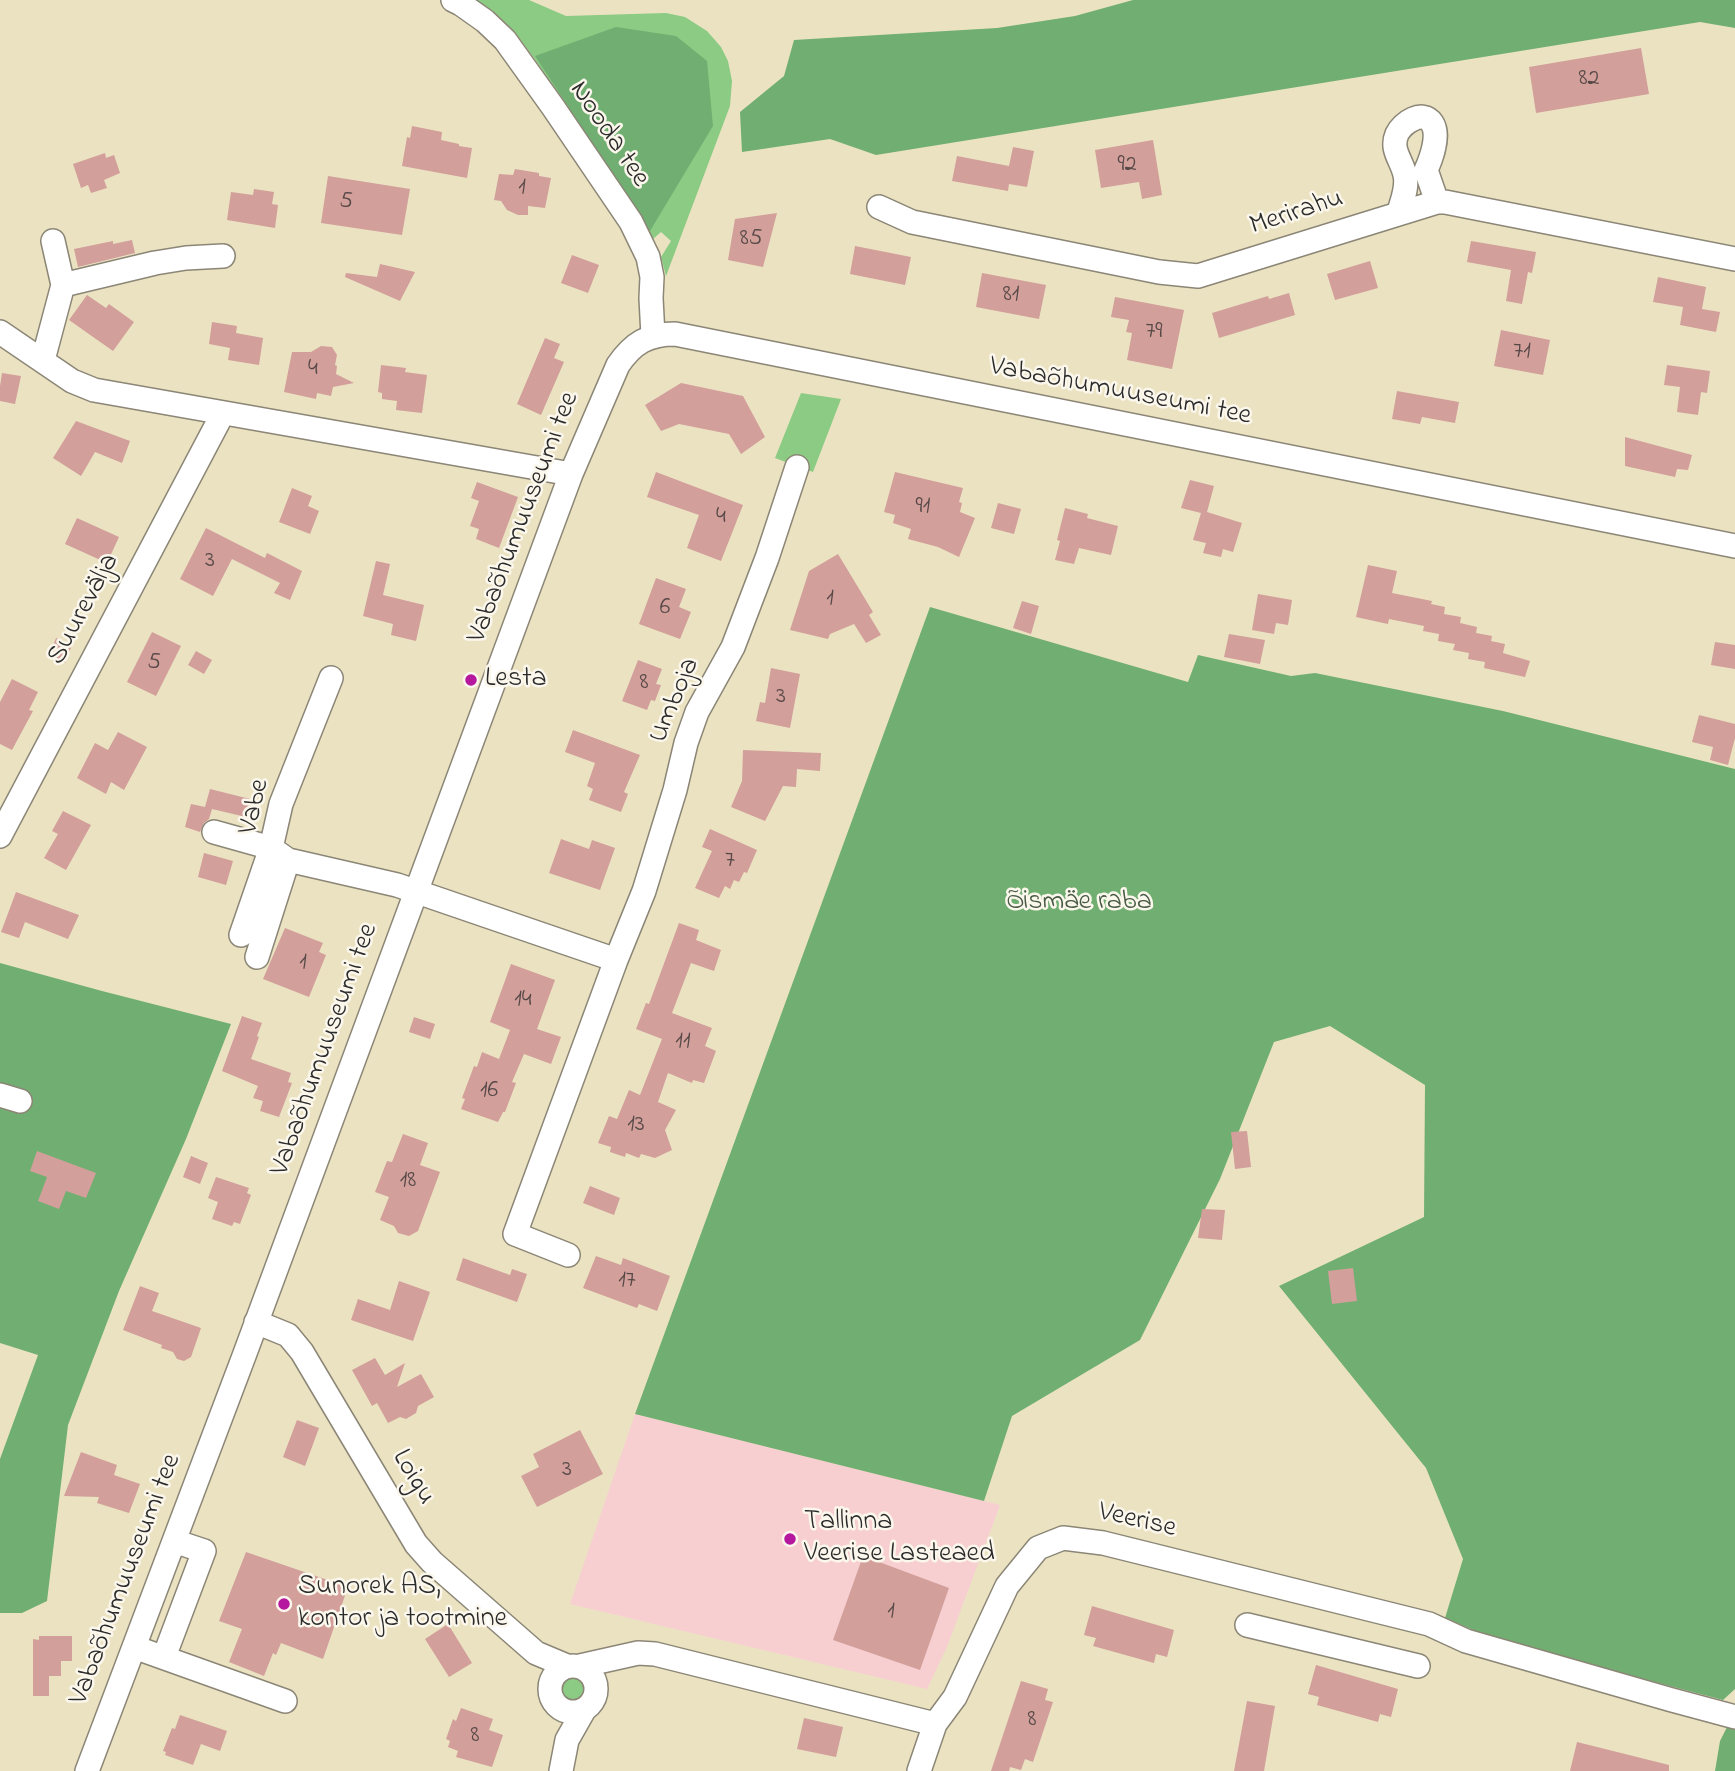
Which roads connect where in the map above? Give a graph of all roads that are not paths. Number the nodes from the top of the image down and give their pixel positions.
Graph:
1 (453, 0) edge
2 (1437, 202) junction
3 (880, 207) dead end
4 (1399, 212) junction
5 (53, 241) dead end
6 (223, 256) dead end
7 (1735, 259) edge
8 (63, 285) junction
9 (0, 332) edge
10 (653, 336) junction
11 (43, 360) junction
12 (223, 413) junction
13 (797, 467) dead end
14 (571, 474) junction
15 (1735, 547) edge
16 (331, 678) dead end
17 (214, 832) dead end
18 (0, 836) edge
19 (279, 854) junction
20 (416, 891) junction
21 (241, 935) dead end
22 (257, 957) dead end
23 (616, 960) junction
24 (568, 1255) dead end
25 (256, 1322) junction
26 (174, 1541) junction
27 (1247, 1625) dead end
28 (134, 1647) junction
29 (536, 1653) junction
30 (164, 1657) junction
31 (617, 1658) junction
32 (573, 1666) junction
33 (1418, 1666) dead end
34 (597, 1689) junction
35 (555, 1698) junction
36 (285, 1701) dead end
37 (584, 1710) junction
38 (1735, 1717) edge
39 (935, 1724) junction
40 (568, 1740) junction
41 (87, 1771) edge
42 (561, 1771) edge
43 (919, 1771) edge

1 - 10 street, Nooda tee
2 - 4 street, Merirahu
2 - 4 street
2 - 7 street, Merirahu
3 - 4 street, Merirahu
5 - 8 street
6 - 8 street
8 - 11 street
9 - 11 street
10 - 14 street, Vabaõhumuuseumi tee
10 - 15 street, Vabaõhumuuseumi tee
11 - 12 street
12 - 14 street
12 - 18 street, Suurevälja
13 - 23 street, Umboja
14 - 20 street, Vabaõhumuuseumi tee
16 - 19 street, Vabe
17 - 19 street
19 - 20 street, Vabe
19 - 21 street
19 - 22 street
20 - 23 street
20 - 25 street, Vabaõhumuuseumi tee
23 - 24 street, Umboja
25 - 26 street, Vabaõhumuuseumi tee
25 - 29 street, Loigu
26 - 28 street, Vabaõhumuuseumi tee
26 - 30 street
27 - 33 street
28 - 30 street
28 - 41 street, Vabaõhumuuseumi tee
29 - 32 street, Loigu
29 - 35 street, Loigu
30 - 36 street
31 - 32 street
31 - 34 street
31 - 39 street
32 - 34 street
32 - 35 street
34 - 37 street
35 - 37 street
35 - 40 street, Loigu
37 - 40 street, Loigu
38 - 39 street, Veerise
39 - 43 street, Veerise
40 - 42 street, Loigu

